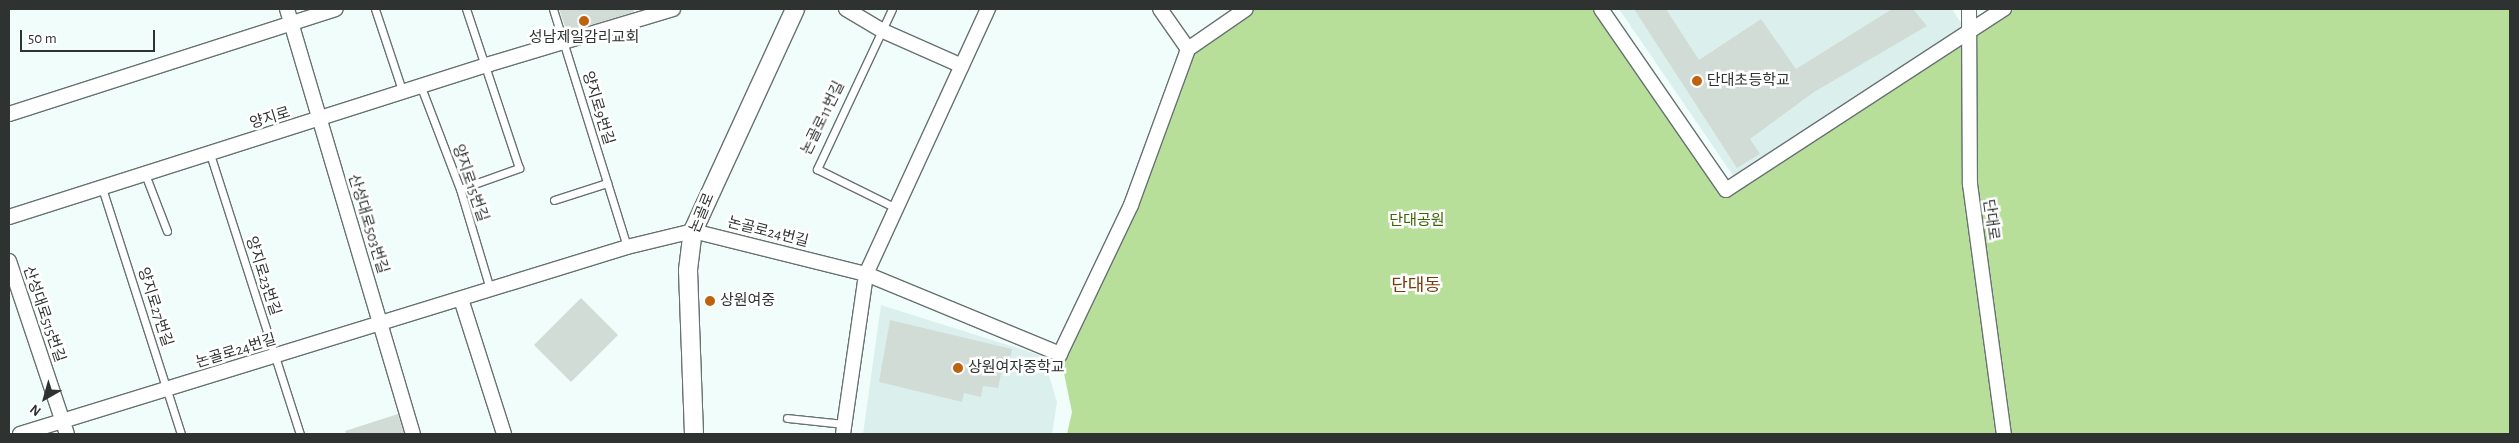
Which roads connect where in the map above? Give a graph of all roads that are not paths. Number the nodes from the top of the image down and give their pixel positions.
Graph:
1 (287, 9) edge
2 (336, 9) edge
3 (375, 9) edge
4 (466, 9) edge
5 (553, 9) edge
6 (673, 9) edge
7 (795, 9) edge
8 (846, 9) edge
9 (892, 9) edge
10 (988, 9) edge
11 (1160, 9) edge
12 (1601, 9) edge
13 (1969, 9) edge
14 (2004, 9) edge
15 (1239, 11) edge
16 (651, 12) edge
17 (291, 24) junction
18 (1970, 30) junction
19 (883, 31) junction
20 (562, 42) junction
21 (1188, 49) junction
22 (483, 66) junction
23 (962, 66) junction
24 (421, 87) junction
25 (404, 93) junction
26 (9, 114) edge
27 (320, 120) junction
28 (210, 154) junction
29 (145, 174) junction
30 (607, 183) junction
31 (102, 188) junction
32 (460, 189) junction
33 (554, 200) dead end
34 (894, 207) junction
35 (9, 217) edge
36 (693, 230) junction
37 (167, 231) dead end
38 (627, 247) junction
39 (9, 261) edge
40 (866, 274) junction
41 (490, 289) junction
42 (461, 299) junction
43 (381, 324) junction
44 (275, 356) junction
45 (167, 389) junction
46 (787, 418) dead end
47 (65, 428) edge
48 (843, 429) edge
49 (20, 434) edge
50 (181, 434) edge
51 (300, 434) edge
52 (413, 434) edge
53 (504, 434) edge
54 (694, 434) edge
55 (2004, 434) edge

1 - 17 street, 산성대로503번길
2 - 17 street
3 - 25 lane
4 - 22 lane
5 - 20 lane
6 - 16 street, 양지로
7 - 36 street, 논골로
8 - 19 street
9 - 19 lane, 논골로11번길
10 - 23 street
11 - 21 street
12 - 18 street
13 - 18 street, 단대로
14 - 18 street
15 - 21 street
16 - 20 street, 양지로
17 - 26 street
17 - 27 street, 산성대로503번길
18 - 55 street, 단대로
19 - 23 street
19 - 34 lane, 논골로11번길
20 - 22 street, 양지로
20 - 30 lane, 양지로9번길
21 - 40 street, 논골로24번길
22 - 24 street, 양지로
22 - 32 lane
23 - 34 street
24 - 25 street, 양지로
24 - 32 lane, 양지로15번길
25 - 27 street, 양지로
27 - 28 street, 양지로
27 - 43 street, 산성대로503번길
28 - 29 street, 양지로
28 - 44 lane, 양지로23번길
29 - 31 street, 양지로
29 - 37 lane
30 - 33 lane
30 - 38 lane, 양지로9번길
31 - 35 street, 양지로
31 - 45 lane, 양지로27번길
32 - 41 lane, 양지로15번길
34 - 40 street
36 - 38 street, 논골로24번길
36 - 40 street, 논골로24번길
36 - 54 street, 논골로
38 - 41 street, 논골로24번길
39 - 47 street, 산성대로515번길
40 - 48 street
41 - 42 street, 논골로24번길
42 - 43 street, 논골로24번길
42 - 53 street
43 - 44 street, 논골로24번길
43 - 52 street, 산성대로503번길
44 - 45 street, 논골로24번길
44 - 51 lane, 양지로23번길
45 - 47 street, 논골로24번길
45 - 50 lane, 양지로27번길
46 - 48 lane
47 - 49 street, 논골로24번길

